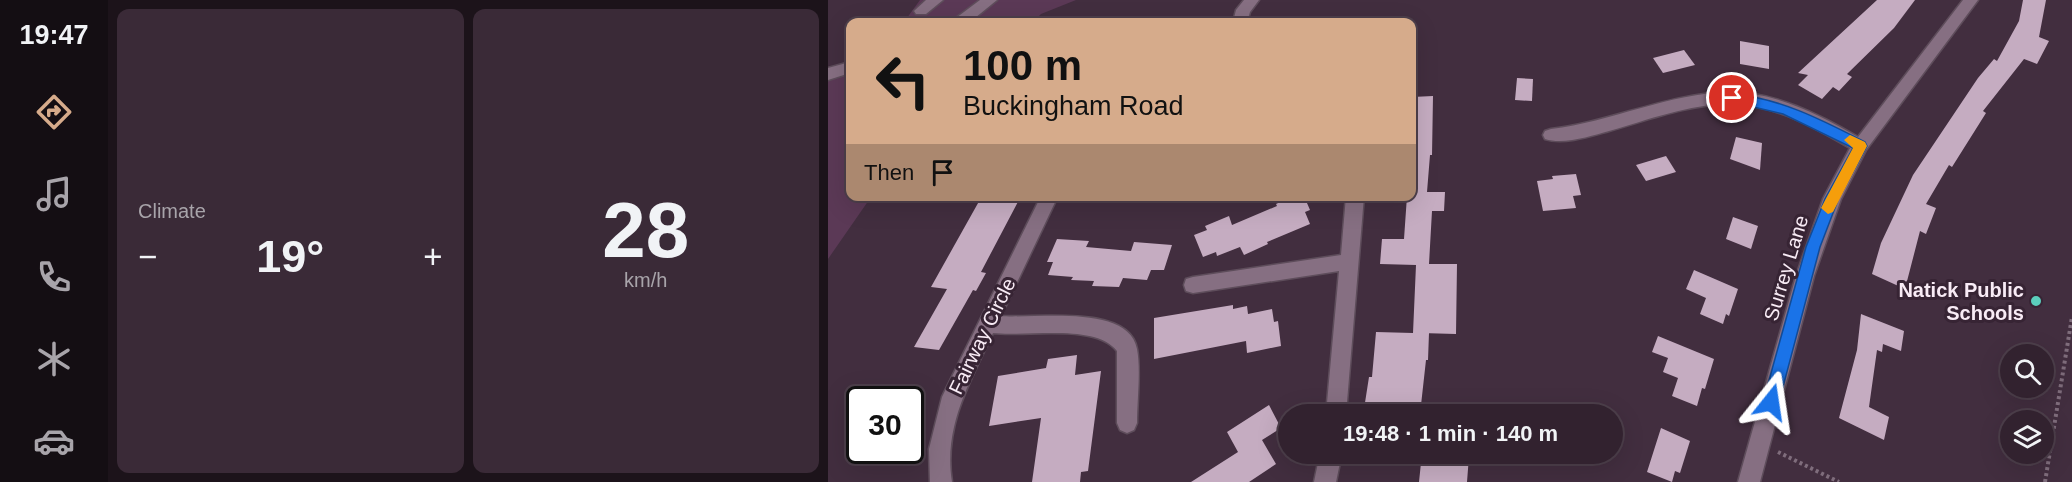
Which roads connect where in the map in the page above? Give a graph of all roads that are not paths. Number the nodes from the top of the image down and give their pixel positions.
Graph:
1 (936, 0) edge
2 (1252, 0) edge
3 (1971, 0) edge
4 (982, 2) edge
5 (921, 11) dead end
6 (965, 18) edge
7 (1241, 18) edge
8 (846, 69) edge
9 (828, 74) edge
10 (1551, 135) dead end
11 (1860, 146) junction
12 (1048, 201) edge
13 (1355, 201) edge
14 (1349, 262) junction
15 (1193, 285) dead end
16 (988, 323) junction
17 (1337, 404) edge
18 (1127, 423) dead end
19 (1329, 464) edge
20 (941, 482) edge
21 (1325, 482) edge
22 (1749, 482) edge

1 - 5 street
2 - 7 street
3 - 11 street, Surrey Lane
4 - 6 street
8 - 9 street
10 - 11 street
11 - 22 street, Surrey Lane
12 - 16 street, Fairway Circle
13 - 14 street
14 - 15 street
14 - 17 street
16 - 18 street
16 - 20 street, Fairway Circle
19 - 21 street

